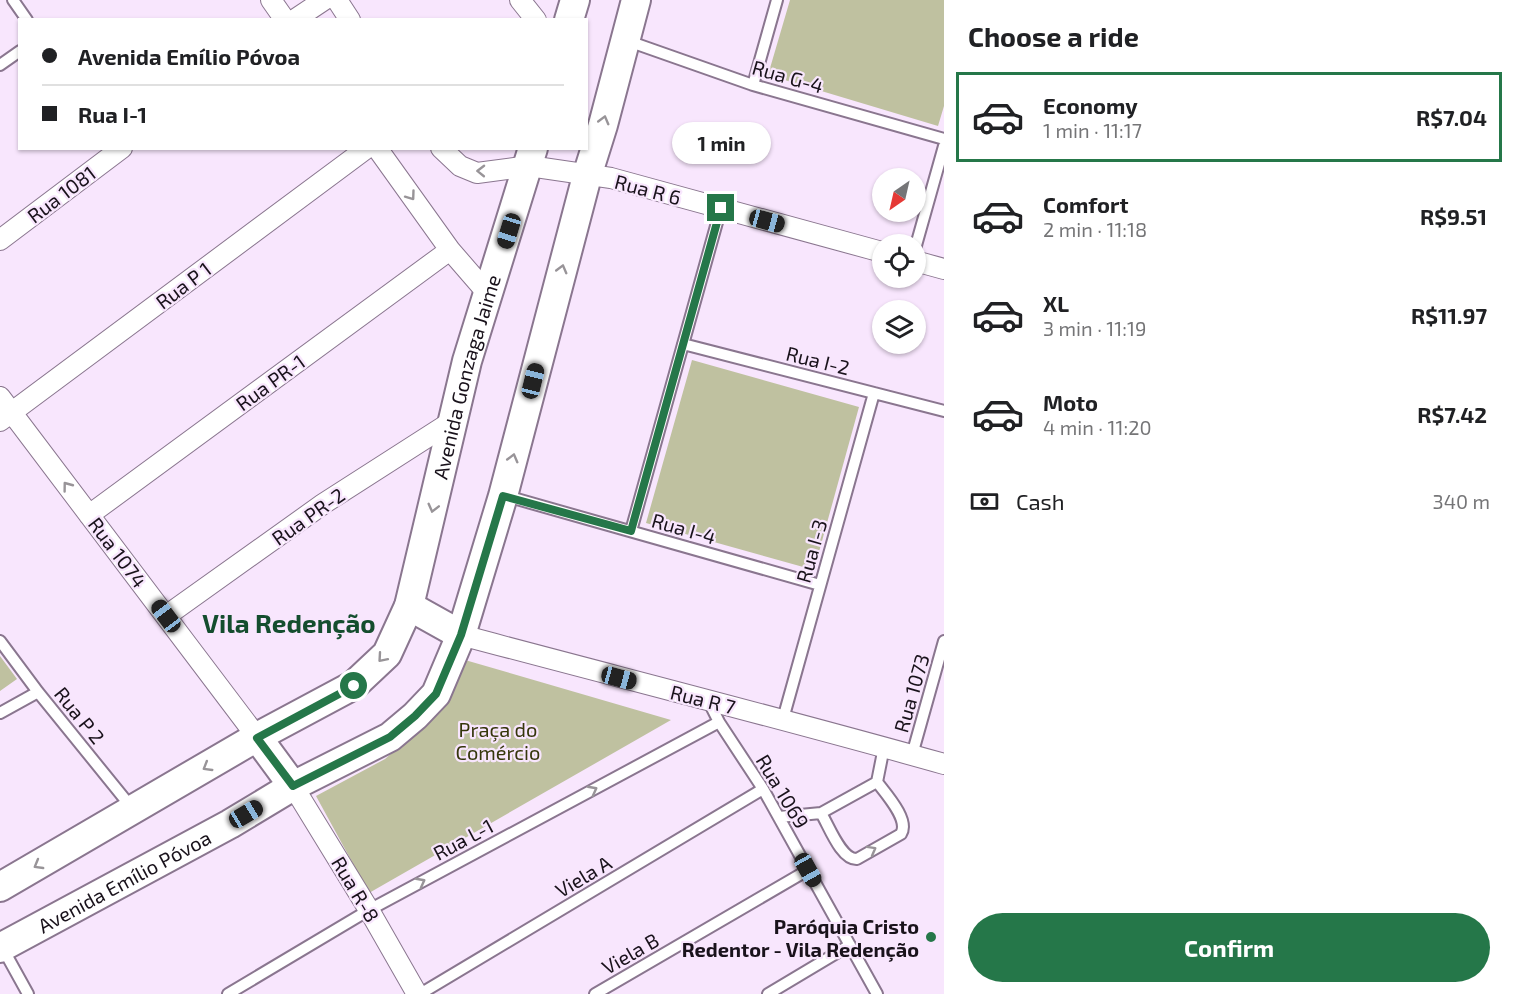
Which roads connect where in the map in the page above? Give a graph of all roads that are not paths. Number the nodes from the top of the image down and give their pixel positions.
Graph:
1 (13, 0) edge
2 (271, 0) edge
3 (324, 0) edge
4 (337, 0) edge
5 (520, 0) edge
6 (575, 0) edge
7 (636, 0) edge
8 (777, 0) edge
9 (26, 18) edge
10 (284, 18) edge
11 (297, 18) edge
12 (349, 18) edge
13 (534, 18) edge
14 (570, 18) edge
15 (625, 40) junction
16 (18, 52) edge
17 (0, 65) edge
18 (753, 85) junction
19 (944, 139) edge
20 (944, 146) edge
21 (119, 150) edge
22 (364, 150) edge
23 (378, 150) edge
24 (443, 150) edge
25 (531, 157) edge
26 (587, 176) junction
27 (721, 208) junction
28 (919, 234) edge
29 (0, 240) edge
30 (872, 249) edge
31 (450, 250) junction
32 (926, 264) edge
33 (944, 269) edge
34 (489, 295) junction
35 (683, 344) junction
36 (874, 393) junction
37 (4, 410) edge
38 (944, 411) edge
39 (454, 420) junction
40 (503, 496) junction
41 (89, 514) junction
42 (631, 531) junction
43 (820, 585) junction
44 (409, 606) junction
45 (166, 616) junction
46 (461, 635) junction
47 (0, 641) edge
48 (944, 641) edge
49 (38, 692) junction
50 (709, 702) junction
51 (0, 712) edge
52 (783, 718) junction
53 (719, 722) junction
54 (257, 738) junction
55 (884, 747) junction
56 (912, 755) junction
57 (944, 764) edge
58 (877, 782) junction
59 (293, 786) junction
60 (763, 789) junction
61 (134, 810) junction
62 (821, 813) junction
63 (779, 817) junction
64 (808, 870) junction
65 (0, 887) edge
66 (369, 910) junction
67 (850, 945) junction
68 (1, 948) edge
69 (244, 990) edge
70 (28, 994) edge
71 (228, 994) edge
72 (418, 994) edge
73 (595, 994) edge
74 (768, 994) edge
75 (877, 994) edge

1 - 9 lane
2 - 10 street
3 - 11 street
4 - 12 street
5 - 13 street
6 - 14 main road
7 - 15 main road
8 - 18 lane
15 - 18 lane, Rua G-4
26 -> 15 main road
16 - 17 lane
18 - 19 lane, Rua G-4
20 - 28 lane
21 - 29 street, Rua 1081
22 - 37 street, Rua P 1
23 -> 31 street
25 -> 24 street, Rua R 6
25 - 26 street, Rua R 6
25 - 34 main road, Avenida Gonzaga Jaime
26 - 27 street, Rua R 6
40 -> 26 main road
27 - 30 street, Rua R 6
27 - 35 lane
31 - 34 street
31 - 41 street, Rua PR-1
32 - 33 street
34 - 39 main road, Avenida Gonzaga Jaime
35 - 36 lane, Rua I-2
35 - 42 lane
36 - 38 lane, Rua I-2
36 - 43 lane, Rua I-3
41 -> 37 street, Rua 1074
39 -> 44 main road, Avenida Gonzaga Jaime
39 - 45 street, Rua PR-2
40 - 42 lane, Rua I-4
40 - 46 main road
41 - 45 street, Rua 1074
42 - 43 lane, Rua I-4
43 - 52 lane, Rua I-3
44 - 46 main road
44 -> 54 main road
45 - 54 street, Rua 1074
46 - 50 street, Rua R 7
46 - 59 main road, Avenida Emílio Póvoa
47 - 49 lane, Rua P 2
48 - 56 lane, Rua 1073
49 - 51 lane
49 - 61 lane, Rua P 2
50 - 52 street, Rua R 7
50 - 53 lane, Rua 1069
52 - 55 street, Rua R 7
53 - 60 lane, Rua 1069
66 -> 53 lane, Rua L-1
54 - 59 main road
54 -> 61 main road
55 - 56 street, Rua R 7
55 - 58 lane
56 - 57 street, Rua R 7
58 - 62 lane
62 -> 58 lane
59 - 66 street, Rua R-8
59 - 68 main road, Avenida Emílio Póvoa
60 - 63 lane, Rua 1069
60 - 72 lane, Viela A
61 -> 65 main road
62 - 63 lane
63 - 64 lane, Rua 1069
64 - 67 lane, Rua 1069
64 - 73 lane, Viela B
66 - 69 lane, Rua L-1
66 - 72 street, Rua R-8
67 - 74 lane
67 - 75 lane, Rua 1069
68 - 70 lane
69 - 71 lane, Rua L-1

